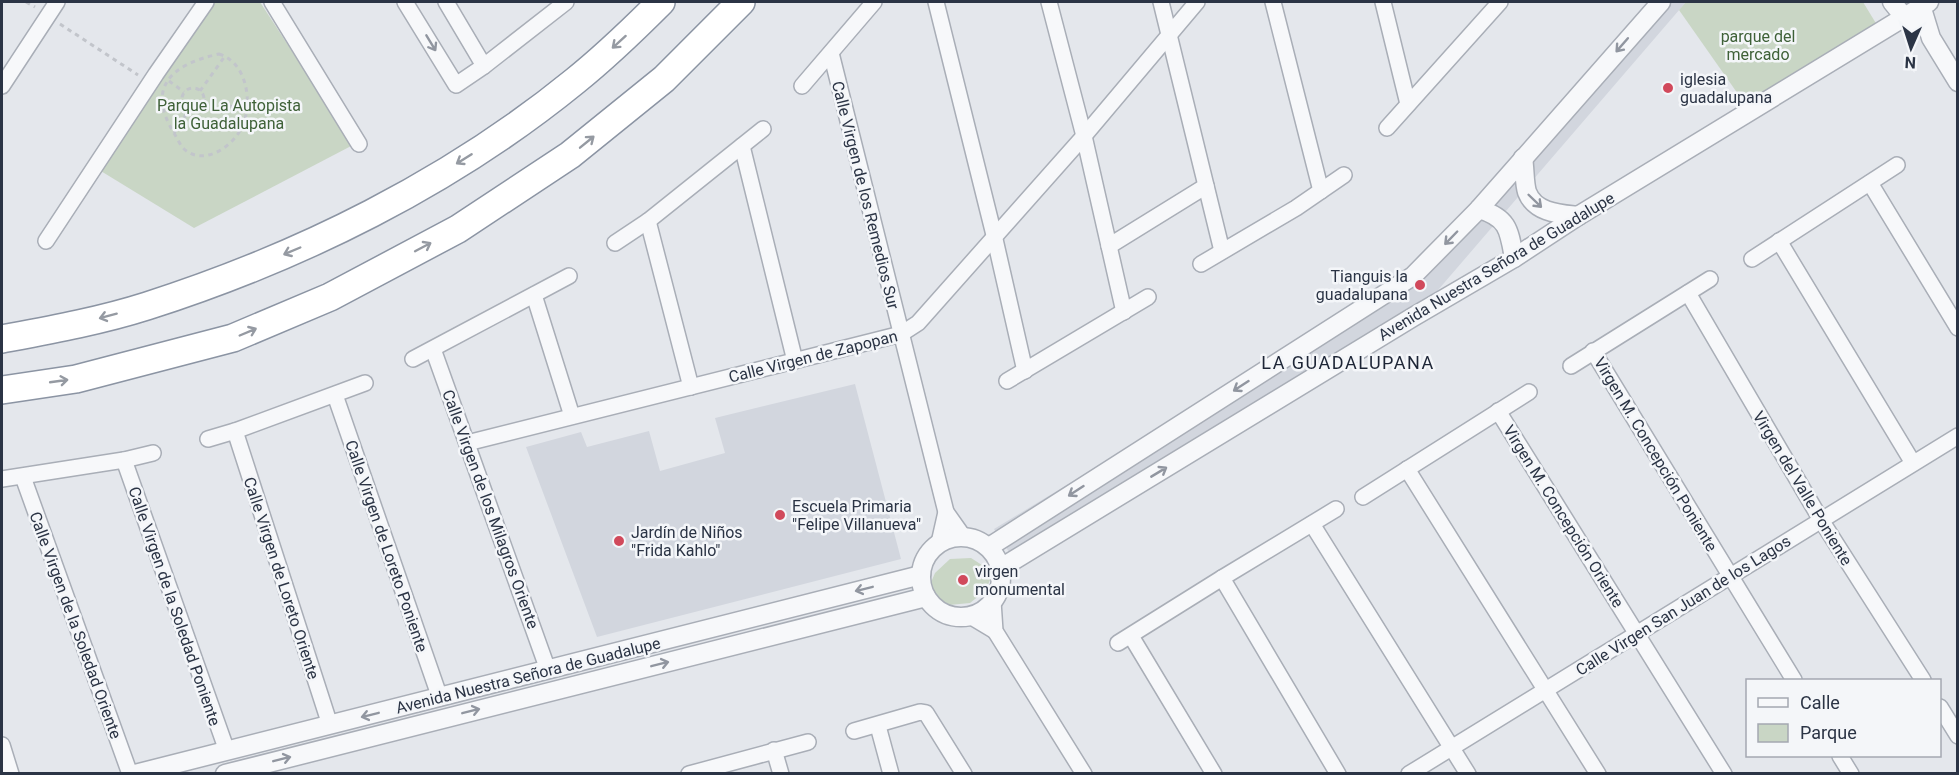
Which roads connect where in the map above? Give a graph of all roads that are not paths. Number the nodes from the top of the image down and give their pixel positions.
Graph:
1 (57, 2) edge
2 (206, 2) edge
3 (272, 2) edge
4 (405, 2) edge
5 (446, 2) edge
6 (566, 2) edge
7 (662, 2) edge
8 (741, 2) edge
9 (874, 2) edge
10 (936, 2) edge
11 (1049, 2) edge
12 (1161, 2) edge
13 (1197, 2) edge
14 (1273, 2) edge
15 (1383, 2) edge
16 (1498, 2) edge
17 (1661, 2) edge
18 (1892, 2) edge
19 (1924, 3) edge
20 (1905, 18) junction
21 (1168, 33) junction
22 (1931, 38) junction
23 (831, 53) junction
24 (484, 66) junction
25 (1958, 82) edge
26 (2, 86) edge
27 (802, 86) dead end
28 (1408, 104) junction
29 (1387, 128) dead end
30 (763, 129) dead end
31 (1084, 135) junction
32 (359, 144) dead end
33 (742, 146) junction
34 (1523, 158) junction
35 (1898, 165) dead end
36 (1344, 175) dead end
37 (1870, 183) junction
38 (1206, 186) junction
39 (1321, 191) junction
40 (1479, 209) junction
41 (1578, 216) junction
42 (648, 221) junction
43 (994, 235) junction
44 (46, 241) dead end
45 (1779, 241) junction
46 (615, 243) dead end
47 (1109, 246) junction
48 (1222, 252) junction
49 (1514, 258) junction
50 (1752, 259) dead end
51 (1201, 264) dead end
52 (569, 276) dead end
53 (1710, 279) dead end
54 (1688, 293) junction
55 (534, 295) junction
56 (1148, 297) dead end
57 (1124, 312) junction
58 (1958, 328) edge
59 (901, 334) junction
60 (2, 339) edge
61 (433, 349) junction
62 (1593, 351) junction
63 (413, 358) dead end
64 (795, 361) junction
65 (1571, 366) dead end
66 (1025, 370) junction
67 (1007, 381) dead end
68 (365, 383) dead end
69 (691, 387) junction
70 (2, 390) edge
71 (1529, 392) dead end
72 (335, 395) junction
73 (1498, 411) junction
74 (572, 416) junction
75 (235, 431) junction
76 (1958, 436) edge
77 (208, 439) dead end
78 (467, 443) junction
79 (153, 453) dead end
80 (124, 460) junction
81 (1913, 463) junction
82 (1407, 469) junction
83 (23, 477) junction
84 (2, 480) edge
85 (1363, 497) dead end
86 (1336, 510) dead end
87 (946, 512) junction
88 (1821, 520) junction
89 (1312, 524) junction
90 (963, 536) junction
91 (939, 543) junction
92 (989, 547) junction
93 (1001, 568) junction
94 (921, 575) junction
95 (1730, 576) junction
96 (1222, 578) junction
97 (926, 597) junction
98 (993, 602) junction
99 (969, 616) junction
100 (995, 631) junction
101 (1637, 634) junction
102 (548, 670) junction
103 (1793, 679) edge
104 (1922, 679) edge
105 (1545, 689) junction
106 (440, 698) junction
107 (1941, 709) edge
108 (330, 725) junction
109 (878, 726) junction
110 (854, 731) dead end
111 (1958, 736) edge
112 (808, 742) dead end
113 (2, 745) edge
114 (1452, 747) junction
115 (774, 750) junction
116 (227, 751) junction
117 (1841, 757) edge
118 (11, 774) edge
119 (130, 774) edge
120 (135, 774) edge
121 (225, 774) edge
122 (689, 774) edge
123 (781, 774) edge
124 (891, 774) edge
125 (963, 774) edge
126 (1084, 774) edge
127 (1214, 774) edge
128 (1338, 774) edge
129 (1409, 774) edge
130 (1468, 774) edge
131 (1598, 774) edge
132 (1724, 774) edge
133 (1851, 774) edge

1 - 26 street
2 - 44 street
3 - 32 street
4 -> 24 street
5 - 24 street
6 - 24 street
7 -> 60 highway
70 -> 8 highway
9 - 23 street
10 - 43 street
11 - 31 street
12 - 21 street
13 - 21 street, Calle Virgen de Zapopan
14 - 39 street
15 - 28 street
16 - 28 street
17 -> 34 street, Avenida Nuestra Señora de Guadalupe
18 - 20 street
19 - 20 street, Avenida Nuestra Señora de Guadalupe
19 - 22 street
20 - 22 street
20 - 41 street, Avenida Nuestra Señora de Guadalupe
21 - 31 street, Calle Virgen de Zapopan
21 - 38 street
22 - 25 street
23 - 27 street
23 - 59 street, Calle Virgen de los Remedios Sur
28 - 29 street
30 - 33 street
31 - 43 street, Calle Virgen de Zapopan
31 - 47 street
33 - 42 street
33 - 64 street
34 - 40 street, Avenida Nuestra Señora de Guadalupe
34 -> 41 street
35 - 37 street
36 - 39 street
37 - 45 street
37 - 58 street
38 - 47 street
38 - 48 street
39 - 48 street
40 - 49 street
40 -> 92 street, Avenida Nuestra Señora de Guadalupe
41 - 49 street, Avenida Nuestra Señora de Guadalupe
42 - 46 street
42 - 69 street
43 - 59 street, Calle Virgen de Zapopan
43 - 66 street
45 - 50 street
45 - 81 street
47 - 57 street
48 - 51 street
93 -> 49 street, Avenida Nuestra Señora de Guadalupe
52 - 55 street
53 - 54 street
54 - 62 street
54 - 88 street, Virgen del Valle Poniente
55 - 61 street
55 - 74 street
56 - 57 street
57 - 66 street
59 - 64 street, Calle Virgen de Zapopan
59 - 87 street, Calle Virgen de los Remedios Sur
61 - 63 street
61 - 78 street, Calle Virgen de los Milagros Oriente
62 - 65 street
62 - 95 street, Virgen M. Concepción Poniente
64 - 69 street, Calle Virgen de Zapopan
66 - 67 street
68 - 72 street
69 - 74 street, Calle Virgen de Zapopan
71 - 73 street
72 - 75 street
72 - 106 street, Calle Virgen de Loreto Poniente
73 - 82 street
73 - 101 street, Virgen M. Concepción Oriente
74 - 78 street, Calle Virgen de Zapopan
75 - 77 street
75 - 108 street, Calle Virgen de Loreto Oriente
76 - 81 street, Calle Virgen San Juan de los Lagos
78 - 102 street, Calle Virgen de los Milagros Oriente
79 - 80 street
80 - 83 street
80 - 116 street, Calle Virgen de la Soledad Poniente
81 - 88 street, Calle Virgen San Juan de los Lagos
82 - 85 street
82 - 105 street
83 - 84 street
83 - 119 street, Calle Virgen de la Soledad Oriente
86 - 89 street
87 - 90 street, Calle Virgen de los Remedios Sur
87 - 91 street, Calle Virgen de los Remedios Sur
88 - 95 street, Calle Virgen San Juan de los Lagos
88 - 104 street, Virgen del Valle Poniente
89 - 96 street
89 - 114 street
90 - 91 street
90 - 92 street
91 - 94 street
92 - 93 street
93 - 98 street
94 - 97 street
94 -> 102 street, Avenida Nuestra Señora de Guadalupe
95 - 101 street, Calle Virgen San Juan de los Lagos
95 - 103 street, Virgen M. Concepción Poniente
96 - 127 street
96 - 128 street
97 - 99 street
121 -> 97 street, Avenida Nuestra Señora de Guadalupe
98 - 99 street
98 - 100 street
99 - 100 street
100 - 126 street
101 - 105 street, Calle Virgen San Juan de los Lagos
101 - 132 street, Virgen M. Concepción Oriente
102 - 106 street, Avenida Nuestra Señora de Guadalupe
105 - 114 street, Calle Virgen San Juan de los Lagos
105 - 131 street
106 -> 108 street, Avenida Nuestra Señora de Guadalupe
107 - 111 street
108 - 116 street, Avenida Nuestra Señora de Guadalupe
109 - 110 street
109 - 124 street
109 - 125 street
112 - 115 street
113 - 118 street
114 - 129 street, Calle Virgen San Juan de los Lagos
114 - 130 street
115 - 122 street
115 - 123 street
116 - 120 street, Avenida Nuestra Señora de Guadalupe
117 - 133 street

